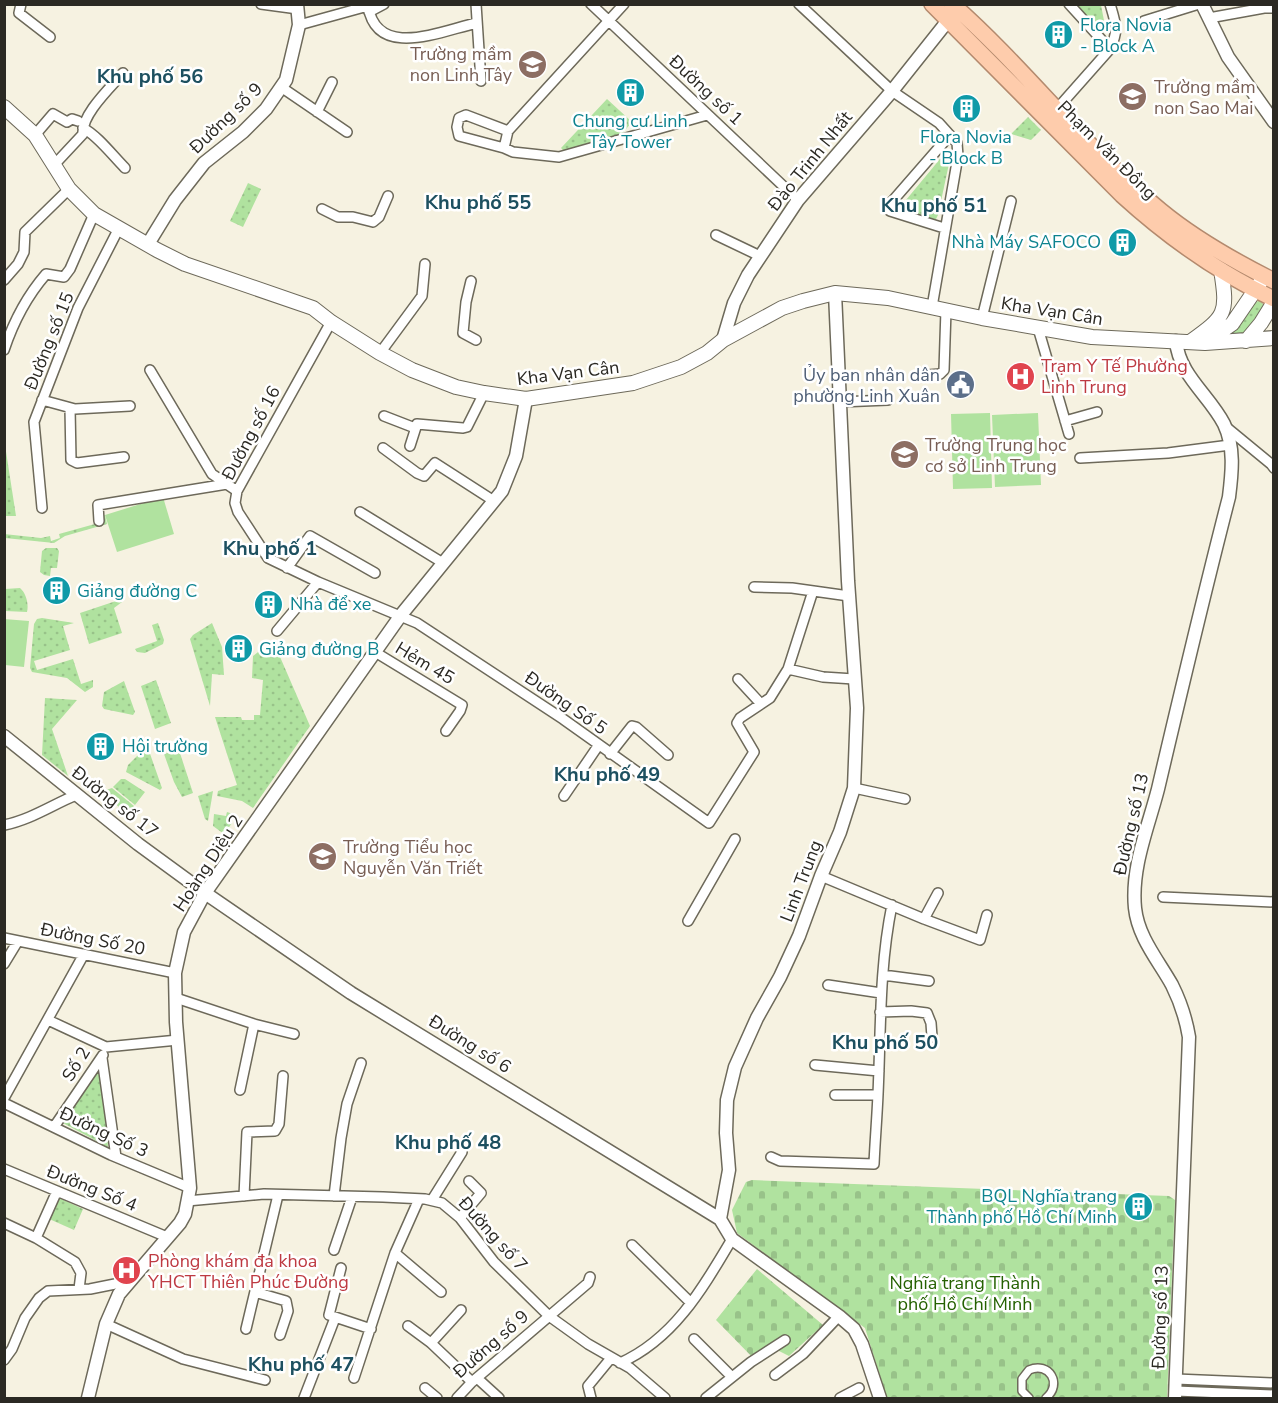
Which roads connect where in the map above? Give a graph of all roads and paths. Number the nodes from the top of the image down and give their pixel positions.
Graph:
1 (21, 4) edge
2 (261, 4) edge
3 (384, 4) edge
4 (476, 4) edge
5 (591, 4) edge
6 (624, 4) edge
7 (799, 4) edge
8 (932, 4) edge
9 (1069, 4) edge
10 (1110, 4) edge
11 (1201, 4) edge
12 (298, 7) edge
13 (368, 7) edge
14 (1274, 8) edge
15 (954, 9) edge
16 (1209, 18) junction
17 (608, 21) junction
18 (1144, 21) dead end
19 (477, 23) junction
20 (299, 25) junction
21 (50, 37) dead end
22 (1110, 49) junction
23 (123, 73) dead end
24 (481, 81) dead end
25 (332, 82) dead end
26 (281, 87) junction
27 (892, 91) junction
28 (4, 107) edge
29 (1056, 110) junction
30 (317, 112) junction
31 (707, 115) junction
32 (1272, 118) edge
33 (80, 125) junction
34 (508, 131) junction
35 (347, 132) dead end
36 (35, 135) junction
37 (950, 135) junction
38 (504, 148) junction
39 (55, 164) junction
40 (125, 168) dead end
41 (69, 189) junction
42 (388, 196) dead end
43 (798, 200) junction
44 (1011, 201) dead end
45 (322, 209) dead end
46 (94, 214) junction
47 (119, 228) junction
48 (944, 228) junction
49 (716, 235) dead end
50 (148, 244) junction
51 (760, 256) junction
52 (425, 264) dead end
53 (1221, 270) junction
54 (1270, 279) edge
55 (4, 280) edge
56 (471, 281) dead end
57 (1254, 290) junction
58 (835, 293) junction
59 (1274, 301) edge
60 (932, 307) junction
61 (946, 310) junction
62 (982, 318) junction
63 (331, 322) junction
64 (1038, 328) junction
65 (1274, 338) edge
66 (476, 340) dead end
67 (723, 340) junction
68 (1183, 341) junction
69 (1246, 341) junction
70 (1205, 342) junction
71 (4, 351) edge
72 (380, 353) junction
73 (150, 370) dead end
74 (927, 375) dead end
75 (484, 393) junction
76 (42, 399) junction
77 (526, 399) junction
78 (888, 400) dead end
79 (840, 402) junction
80 (130, 406) dead end
81 (70, 408) junction
82 (1097, 412) dead end
83 (384, 416) dead end
84 (1065, 421) junction
85 (1224, 425) junction
86 (415, 428) junction
87 (1069, 434) dead end
88 (1230, 445) junction
89 (411, 446) dead end
90 (383, 448) dead end
91 (124, 457) dead end
92 (1080, 458) dead end
93 (1274, 468) edge
94 (227, 484) junction
95 (237, 491) junction
96 (494, 501) junction
97 (42, 508) dead end
98 (360, 512) dead end
99 (99, 521) dead end
100 (442, 563) junction
101 (287, 567) junction
102 (375, 573) dead end
103 (318, 582) junction
104 (754, 587) dead end
105 (813, 591) junction
106 (849, 596) junction
107 (401, 615) junction
108 (277, 631) dead end
109 (375, 652) junction
110 (788, 669) junction
111 (738, 679) dead end
112 (854, 679) junction
113 (761, 704) junction
114 (446, 731) dead end
115 (4, 736) edge
116 (598, 746) junction
117 (610, 754) junction
118 (668, 755) dead end
119 (854, 788) junction
120 (76, 795) junction
121 (564, 796) dead end
122 (905, 799) dead end
123 (4, 825) edge
124 (735, 839) dead end
125 (821, 876) junction
126 (205, 893) junction
127 (938, 893) dead end
128 (1163, 897) dead end
129 (1274, 902) edge
130 (892, 905) junction
131 (987, 915) dead end
132 (924, 919) junction
133 (688, 921) dead end
134 (4, 938) edge
135 (18, 941) junction
136 (84, 954) junction
137 (4, 964) edge
138 (175, 973) junction
139 (883, 975) junction
140 (929, 981) dead end
141 (828, 985) dead end
142 (881, 993) junction
143 (176, 998) junction
144 (880, 1012) junction
145 (48, 1020) junction
146 (254, 1024) junction
147 (294, 1034) dead end
148 (932, 1037) dead end
149 (178, 1040) junction
150 (106, 1047) junction
151 (102, 1058) junction
152 (361, 1063) dead end
153 (815, 1065) dead end
154 (879, 1071) junction
155 (283, 1076) dead end
156 (240, 1090) dead end
157 (835, 1095) dead end
158 (878, 1095) junction
159 (4, 1098) edge
160 (4, 1103) edge
161 (54, 1127) junction
162 (462, 1152) dead end
163 (771, 1156) dead end
164 (116, 1157) junction
165 (4, 1169) edge
166 (469, 1181) dead end
167 (190, 1188) junction
168 (57, 1191) junction
169 (278, 1195) junction
170 (244, 1196) junction
171 (334, 1196) junction
172 (352, 1197) junction
173 (419, 1199) junction
174 (432, 1200) junction
175 (187, 1201) junction
176 (460, 1218) junction
177 (720, 1219) junction
178 (4, 1223) edge
179 (167, 1237) junction
180 (36, 1238) junction
181 (732, 1239) junction
182 (632, 1245) dead end
183 (334, 1250) dead end
184 (395, 1253) junction
185 (341, 1268) dead end
186 (134, 1274) junction
187 (590, 1277) dead end
188 (79, 1289) junction
189 (255, 1292) junction
190 (441, 1292) dead end
191 (692, 1303) junction
192 (461, 1310) dead end
193 (549, 1316) junction
194 (839, 1316) junction
195 (335, 1318) junction
196 (106, 1324) junction
197 (408, 1326) dead end
198 (246, 1329) dead end
199 (371, 1329) junction
200 (280, 1335) dead end
201 (694, 1339) dead end
202 (785, 1340) dead end
203 (431, 1343) junction
204 (611, 1358) junction
205 (4, 1360) edge
206 (621, 1363) junction
207 (775, 1375) dead end
208 (732, 1377) junction
209 (354, 1378) dead end
210 (266, 1380) dead end
211 (475, 1380) junction
212 (1274, 1383) edge
213 (425, 1388) dead end
214 (859, 1388) dead end
215 (1176, 1389) edge
216 (1274, 1395) edge
217 (88, 1398) edge
218 (304, 1398) edge
219 (437, 1398) edge
220 (457, 1398) edge
221 (499, 1398) edge
222 (591, 1398) edge
223 (665, 1398) edge
224 (706, 1398) edge
225 (840, 1398) edge
226 (880, 1398) edge
227 (1029, 1398) edge
228 (1046, 1398) edge

1 - 21 street
2 - 12 street
3 - 13 street
4 - 19 street
5 - 17 street, Đường số 1
6 - 17 street
7 - 27 street
8 - 15 highway, Phạm Văn Đồng
9 - 22 street
10 - 22 street
11 - 16 street
11 - 18 street
12 - 20 street, Đường số 9
13 - 19 street
13 - 20 street
14 - 16 street
15 - 27 street, Đào Trinh Nhất
15 - 29 highway, Phạm Văn Đồng
15 - 53 highway, Phạm Văn Đồng
16 - 32 street
17 - 31 street, Đường số 1
17 - 34 street
19 - 24 street
20 - 26 street, Đường số 9
22 - 29 street
23 - 33 street
25 - 30 street
26 - 30 street
26 - 50 street, Đường số 9
27 - 37 street
27 - 43 street, Đào Trinh Nhất
28 - 36 main road, Kha Vạn Cân
29 - 54 highway, Phạm Văn Đồng
30 - 35 street
31 - 38 street
31 - 43 street, Đường số 1
33 - 36 street
33 - 39 street
33 - 40 street
34 - 38 street
34 - 38 street
36 - 39 main road, Kha Vạn Cân
37 - 48 street
37 - 48 street
39 - 41 main road, Kha Vạn Cân
41 - 46 main road, Kha Vạn Cân
41 - 55 street
42 - 45 street
43 - 51 street, Đào Trinh Nhất
44 - 62 street
46 - 47 main road, Kha Vạn Cân
46 - 71 street
47 - 50 main road, Kha Vạn Cân
47 - 76 street, Đường số 15
48 - 60 street
49 - 51 street
50 - 63 main road, Kha Vạn Cân
51 - 67 street, Đào Trinh Nhất
52 - 72 street
53 - 57 highway, Phạm Văn Đồng
53 - 68 main road
54 - 57 main road
56 - 66 street
57 - 59 highway, Phạm Văn Đồng
57 - 70 main road
58 - 60 main road, Kha Vạn Cân
58 - 67 main road, Kha Vạn Cân
58 - 79 street, Linh Trung
59 - 69 main road
60 - 61 main road, Kha Vạn Cân
61 - 62 main road, Kha Vạn Cân
61 - 74 street
62 - 64 main road, Kha Vạn Cân
63 - 72 main road, Kha Vạn Cân
63 - 95 street, Đường số 16
64 - 68 main road, Kha Vạn Cân
64 - 84 street
65 - 69 main road, Kha Vạn Cân
67 - 77 main road, Kha Vạn Cân
68 - 70 main road, Kha Vạn Cân
68 - 85 street, Đường số 13
69 - 70 main road, Kha Vạn Cân
72 - 75 main road, Kha Vạn Cân
73 - 94 street
75 - 77 main road, Kha Vạn Cân
75 - 86 street
76 - 81 street
76 - 97 street, Đường số 15
77 - 96 street, Hoàng Diệu 2
78 - 79 street
79 - 106 street, Linh Trung
80 - 81 street
81 - 91 street
82 - 84 street
83 - 86 street
84 - 87 street
85 - 88 street, Đường số 13
85 - 93 street
86 - 89 street
88 - 92 street
88 - 215 street, Đường số 13
90 - 96 street
94 - 95 street
94 - 99 street
95 - 101 street, Đường số 16
96 - 100 street, Hoàng Diệu 2
98 - 100 street
100 - 107 street, Hoàng Diệu 2
101 - 102 street
101 - 103 street, Đường số 16
103 - 107 street, Đường số 16
103 - 108 street
104 - 105 street
105 - 106 street
105 - 110 street
106 - 112 street, Linh Trung
107 - 109 street, Hoàng Diệu 2
107 - 116 street, Đường Số 5
109 - 114 street, Hẻm 45
109 - 126 street, Hoàng Diệu 2
110 - 112 street
110 - 113 street
111 - 113 street
112 - 119 street, Linh Trung
113 - 117 street, Đường Số 5
115 - 120 street, Đường số 17
116 - 117 street, Đường Số 5
116 - 121 street
117 - 118 street
119 - 122 street
119 - 125 street, Linh Trung
120 - 123 street
120 - 126 street, Đường số 17
124 - 133 street
125 - 130 street
125 - 177 street, Linh Trung
126 - 138 street, Hoàng Diệu 2
126 - 177 street, Đường số 6
127 - 132 street
128 - 129 street
130 - 132 street
130 - 139 street
131 - 132 street
134 - 135 street, Đường Số 20
135 - 136 street, Đường Số 20
135 - 137 street
136 - 138 street, Đường Số 20
136 - 145 street
138 - 143 street, Hoàng Diệu 2
139 - 140 street
139 - 142 street
141 - 142 street
142 - 144 street
143 - 146 street
143 - 149 street, Hoàng Diệu 2
144 - 148 street
144 - 154 street
145 - 150 street
145 - 159 street
146 - 147 street
146 - 156 street
149 - 150 street
149 - 167 street, Hoàng Diệu 2
150 - 151 street, Số 2
151 - 161 street, Số 2
151 - 164 street
152 - 171 street
153 - 154 street
154 - 158 street
155 - 170 street
157 - 158 street
158 - 163 street
160 - 161 street, Đường Số 3
161 - 164 street, Đường Số 3
162 - 174 street
164 - 167 street, Đường Số 3
165 - 168 street, Đường Số 4
166 - 176 street
167 - 175 street, Hoàng Diệu 2
168 - 179 street, Đường Số 4
168 - 180 street
169 - 170 street, Đường số 7
169 - 171 street, Đường số 7
169 - 189 street
170 - 175 street, Đường số 7
171 - 172 street, Đường số 7
172 - 173 street, Đường số 7
172 - 183 street
173 - 174 street, Đường số 7
173 - 184 street
174 - 176 street, Đường số 7
175 - 179 street, Hoàng Diệu 2
176 - 193 street, Đường số 7
177 - 181 street
178 - 180 street
179 - 186 street, Hoàng Diệu 2
180 - 188 street
181 - 191 street
181 - 194 street
182 - 191 street
184 - 190 street
184 - 199 street
185 - 195 street
186 - 188 street
186 - 196 street, Hoàng Diệu 2
187 - 193 street, Đường số 9
188 - 205 street
189 - 198 street
189 - 200 street
191 - 206 street
192 - 203 street
193 - 204 street, Đường số 7
193 - 211 street, Đường số 9
194 - 207 street
194 - 226 street
195 - 199 street
195 - 218 street
196 - 210 street
196 - 217 street, Hoàng Diệu 2
197 - 203 street
199 - 209 street
201 - 208 street
202 - 208 street
203 - 211 street
204 - 206 street, Đường số 7
204 - 222 street
206 - 223 street, Đường số 7
208 - 224 street
211 - 220 street, Đường số 9
211 - 221 street
212 - 215 street
213 - 219 street
214 - 225 street
215 - 216 street
227 - 228 street

